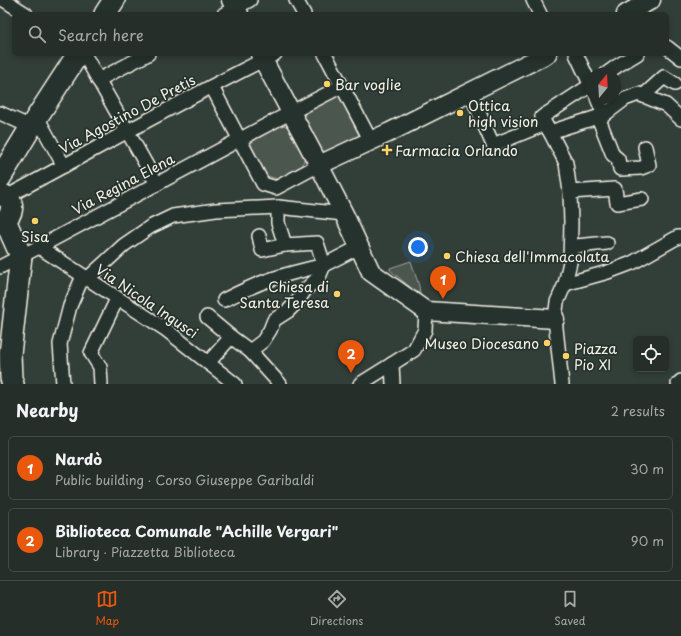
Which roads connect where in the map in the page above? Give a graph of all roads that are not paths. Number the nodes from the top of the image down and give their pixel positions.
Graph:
1 (4, 0) edge
2 (296, 0) edge
3 (533, 0) edge
4 (651, 0) edge
5 (23, 12) edge
6 (303, 12) edge
7 (539, 12) edge
8 (632, 12) edge
9 (669, 49) edge
10 (77, 56) edge
11 (85, 56) edge
12 (144, 56) edge
13 (266, 56) edge
14 (326, 56) edge
15 (543, 56) edge
16 (577, 56) edge
17 (634, 56) edge
18 (681, 58) edge
19 (614, 68) edge
20 (585, 73) edge
21 (98, 80) junction
22 (675, 84) dead end
23 (342, 86) junction
24 (212, 87) junction
25 (585, 89) edge
26 (470, 92) junction
27 (643, 96) junction
28 (598, 104) edge
29 (291, 112) junction
30 (0, 113) edge
31 (601, 116) junction
32 (681, 119) edge
33 (34, 122) junction
34 (547, 128) junction
35 (128, 131) junction
36 (240, 139) junction
37 (371, 142) junction
38 (646, 147) dead end
39 (64, 166) junction
40 (319, 166) junction
41 (157, 184) junction
42 (2, 190) edge
43 (570, 192) junction
44 (642, 199) dead end
45 (278, 207) junction
46 (344, 214) junction
47 (2, 221) edge
48 (259, 236) dead end
49 (681, 237) edge
50 (607, 243) dead end
51 (285, 245) junction
52 (39, 247) junction
53 (359, 247) junction
54 (573, 247) junction
55 (21, 256) junction
56 (324, 265) junction
57 (0, 267) edge
58 (85, 278) junction
59 (565, 284) junction
60 (117, 299) junction
61 (224, 300) dead end
62 (426, 311) junction
63 (207, 317) dead end
64 (555, 319) junction
65 (231, 337) junction
66 (250, 351) junction
67 (208, 363) junction
68 (392, 364) junction
69 (681, 381) edge
70 (13, 384) edge
71 (63, 384) edge
72 (101, 384) edge
73 (234, 384) edge
74 (280, 384) edge
75 (360, 384) edge
76 (393, 384) edge
77 (562, 384) edge
78 (678, 384) edge

1 - 5 street
2 - 6 street
3 - 7 street
4 - 8 street
9 - 18 street
10 - 33 main road
11 - 21 street
12 - 21 street
13 - 24 street, Via Agostino De Pretis
13 - 29 street
14 - 23 street
15 - 26 street
16 - 20 street
17 - 19 street
21 - 35 street
22 - 27 street
23 - 29 street, Via Regina Elena
23 - 37 street
24 - 35 street, Via Agostino De Pretis
24 - 36 street
25 - 34 street
26 - 34 street
26 - 37 street
27 - 31 street
27 - 32 street
28 - 31 street
29 - 36 street, Via Regina Elena
29 - 40 street
30 - 33 street
31 - 34 street
31 - 38 street
33 - 39 street
33 - 42 main road
34 - 43 street
35 - 39 street, Via Agostino De Pretis
35 - 41 street
36 - 40 street
36 - 41 street, Via Regina Elena
37 - 40 street
39 - 42 street, Via Agostino De Pretis
40 - 46 street
41 - 52 street, Via Regina Elena
42 - 47 main road
43 - 44 street
43 - 54 street
45 - 46 street
45 - 51 street
45 - 58 street
46 - 53 street
47 - 55 main road
48 - 51 street
49 - 59 street
50 - 54 street
51 - 56 street
52 - 55 street, Via Regina Elena
52 - 58 street, Via Nicola Ingusci
53 - 56 street
53 - 62 street
54 - 59 street
55 - 57 street, Via Regina Elena
55 - 70 main road
56 - 61 street
56 - 66 street
58 - 60 street, Via Nicola Ingusci
58 - 71 street
59 - 64 street
60 - 67 street, Via Nicola Ingusci
60 - 72 street
62 - 64 street
62 - 68 street
63 - 65 street
64 - 77 street
65 - 66 street
65 - 67 street
66 - 74 street
67 - 73 street, Via Nicola Ingusci
68 - 75 street
68 - 76 street
69 - 78 street

